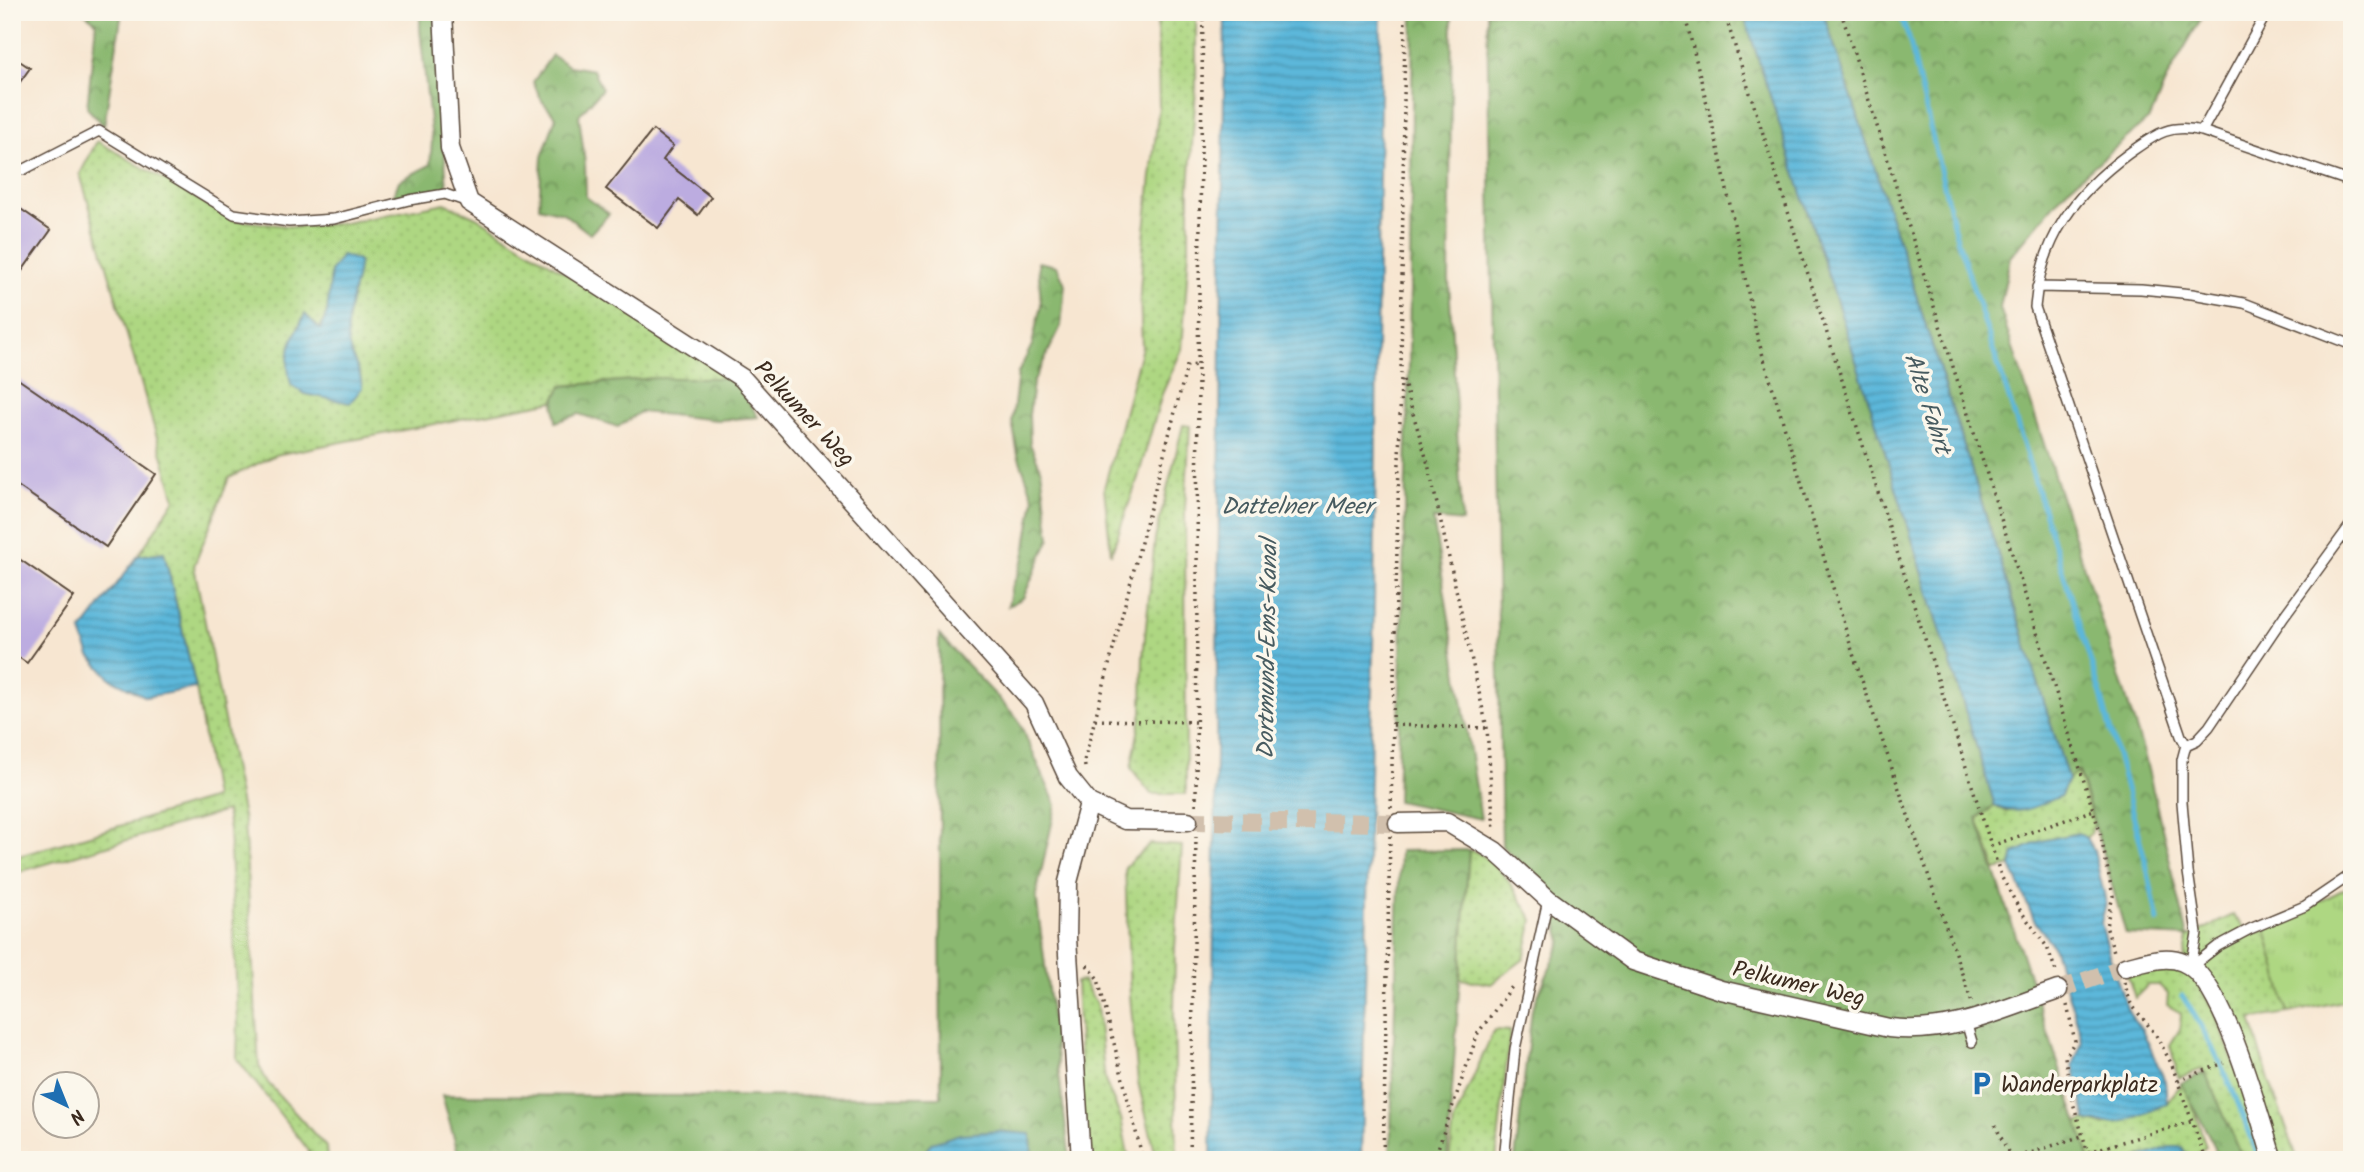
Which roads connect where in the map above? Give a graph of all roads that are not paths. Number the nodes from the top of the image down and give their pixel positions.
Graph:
1 (443, 12) edge
2 (2267, 12) edge
3 (2202, 131) junction
4 (12, 162) edge
5 (2352, 182) edge
6 (469, 202) junction
7 (2037, 286) junction
8 (2352, 345) edge
9 (2352, 523) edge
10 (2186, 745) junction
11 (1089, 803) junction
12 (1193, 818) tunnel mouth
13 (1393, 826) tunnel mouth
14 (2352, 874) edge
15 (1548, 899) junction
16 (2124, 967) tunnel mouth
17 (2191, 967) junction
18 (2060, 989) tunnel mouth
19 (1972, 1020) junction
20 (1972, 1042) dead end
21 (1081, 1160) edge
22 (1504, 1160) edge
23 (2273, 1160) edge

1 - 6 street
2 - 3 lane
3 - 5 lane
3 - 7 lane
4 - 6 lane
6 - 11 street, Pelkumer Weg
7 - 8 lane
7 - 10 lane
9 - 10 lane
10 - 17 lane
11 - 12 street, Pelkumer Weg
11 - 21 street
13 - 15 street, Pelkumer Weg
14 - 17 lane
15 - 19 street, Pelkumer Weg
15 - 22 lane
16 - 17 street
17 - 23 street
18 - 19 street, Pelkumer Weg
19 - 20 lane

